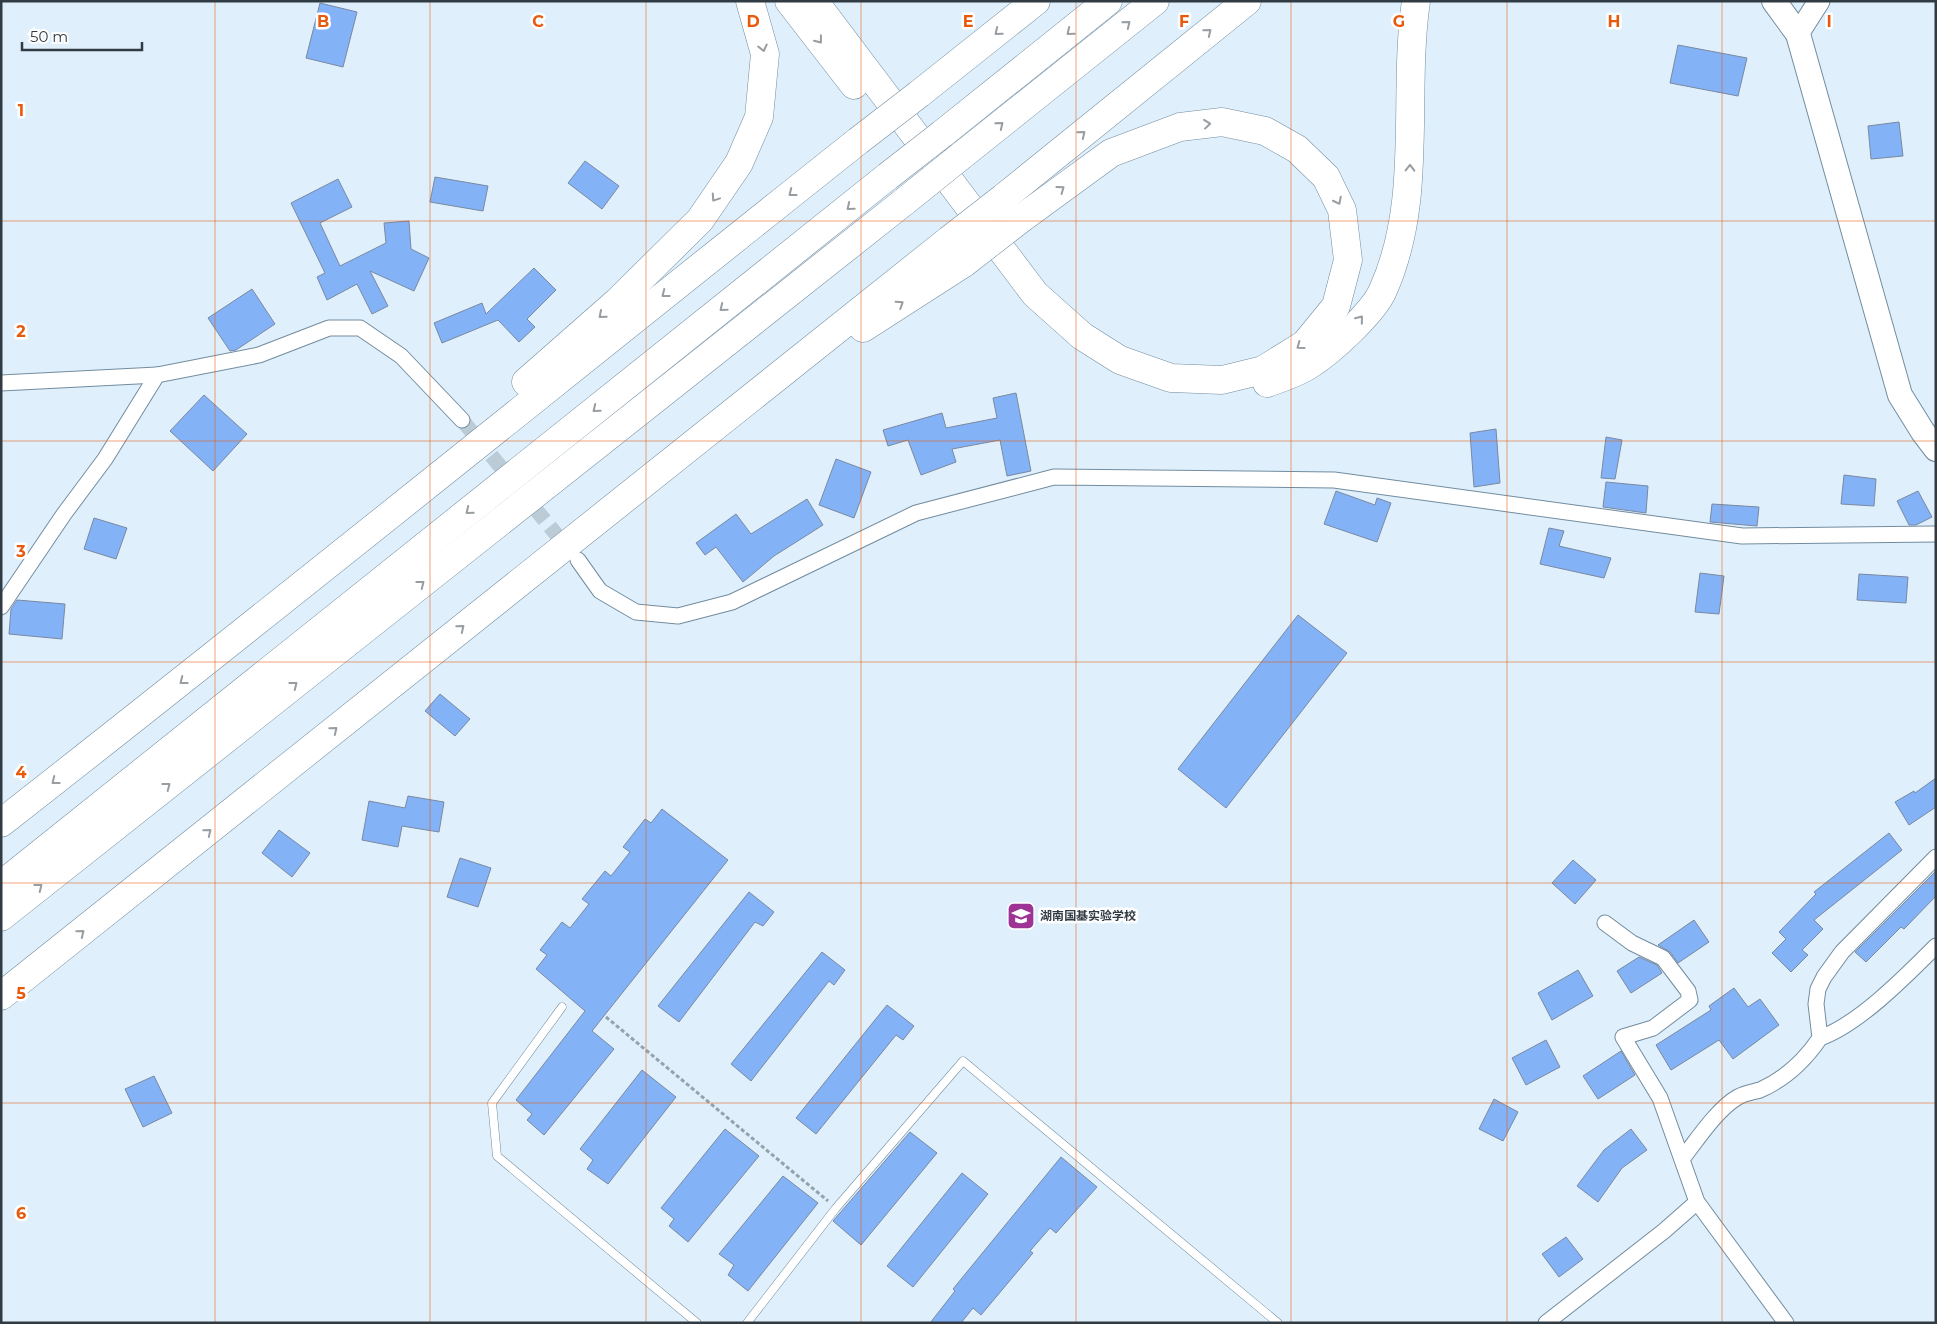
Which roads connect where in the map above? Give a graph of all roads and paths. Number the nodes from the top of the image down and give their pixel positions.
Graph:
1 (750, 1) edge
2 (789, 1) edge
3 (814, 1) edge
4 (1036, 1) edge
5 (1108, 1) edge
6 (1155, 1) edge
7 (1247, 1) edge
8 (1416, 1) edge
9 (1774, 1) edge
10 (1819, 1) edge
11 (1798, 34) junction
12 (157, 374) junction
13 (1, 383) edge
14 (728, 416) junction
15 (462, 420) tunnel mouth
16 (1936, 449) edge
17 (1936, 534) edge
18 (578, 560) tunnel mouth
19 (1, 607) edge
20 (213, 657) junction
21 (1, 823) edge
22 (1936, 857) edge
23 (1, 885) edge
24 (1, 917) edge
25 (1605, 923) dead end
26 (1936, 946) edge
27 (55, 954) junction
28 (1, 996) edge
29 (1, 1000) edge
30 (562, 1007) dead end
31 (606, 1017) dead end
32 (1820, 1038) junction
33 (1682, 1159) junction
34 (1697, 1202) junction
35 (836, 1208) junction
36 (697, 1323) edge
37 (747, 1323) edge
38 (1278, 1323) edge
39 (1546, 1323) edge
40 (1786, 1323) edge

1 -> 20 highway
2 -> 8 highway
14 -> 3 highway, bridge
4 -> 20 highway, bridge
5 -> 23 highway, bridge
24 -> 6 highway, bridge
14 -> 7 highway, bridge
9 - 11 main road
10 - 11 main road
11 - 16 main road
12 - 13 street
12 - 15 street
12 - 19 street
27 -> 14 highway
17 - 18 street
20 -> 21 highway
22 - 32 street
25 - 33 street
26 - 32 street
27 - 28 highway
27 - 29 highway
30 - 36 lane
31 - 35 path
32 - 33 street
33 - 34 street
34 - 39 street
34 - 40 street
35 - 37 lane
35 - 38 lane

